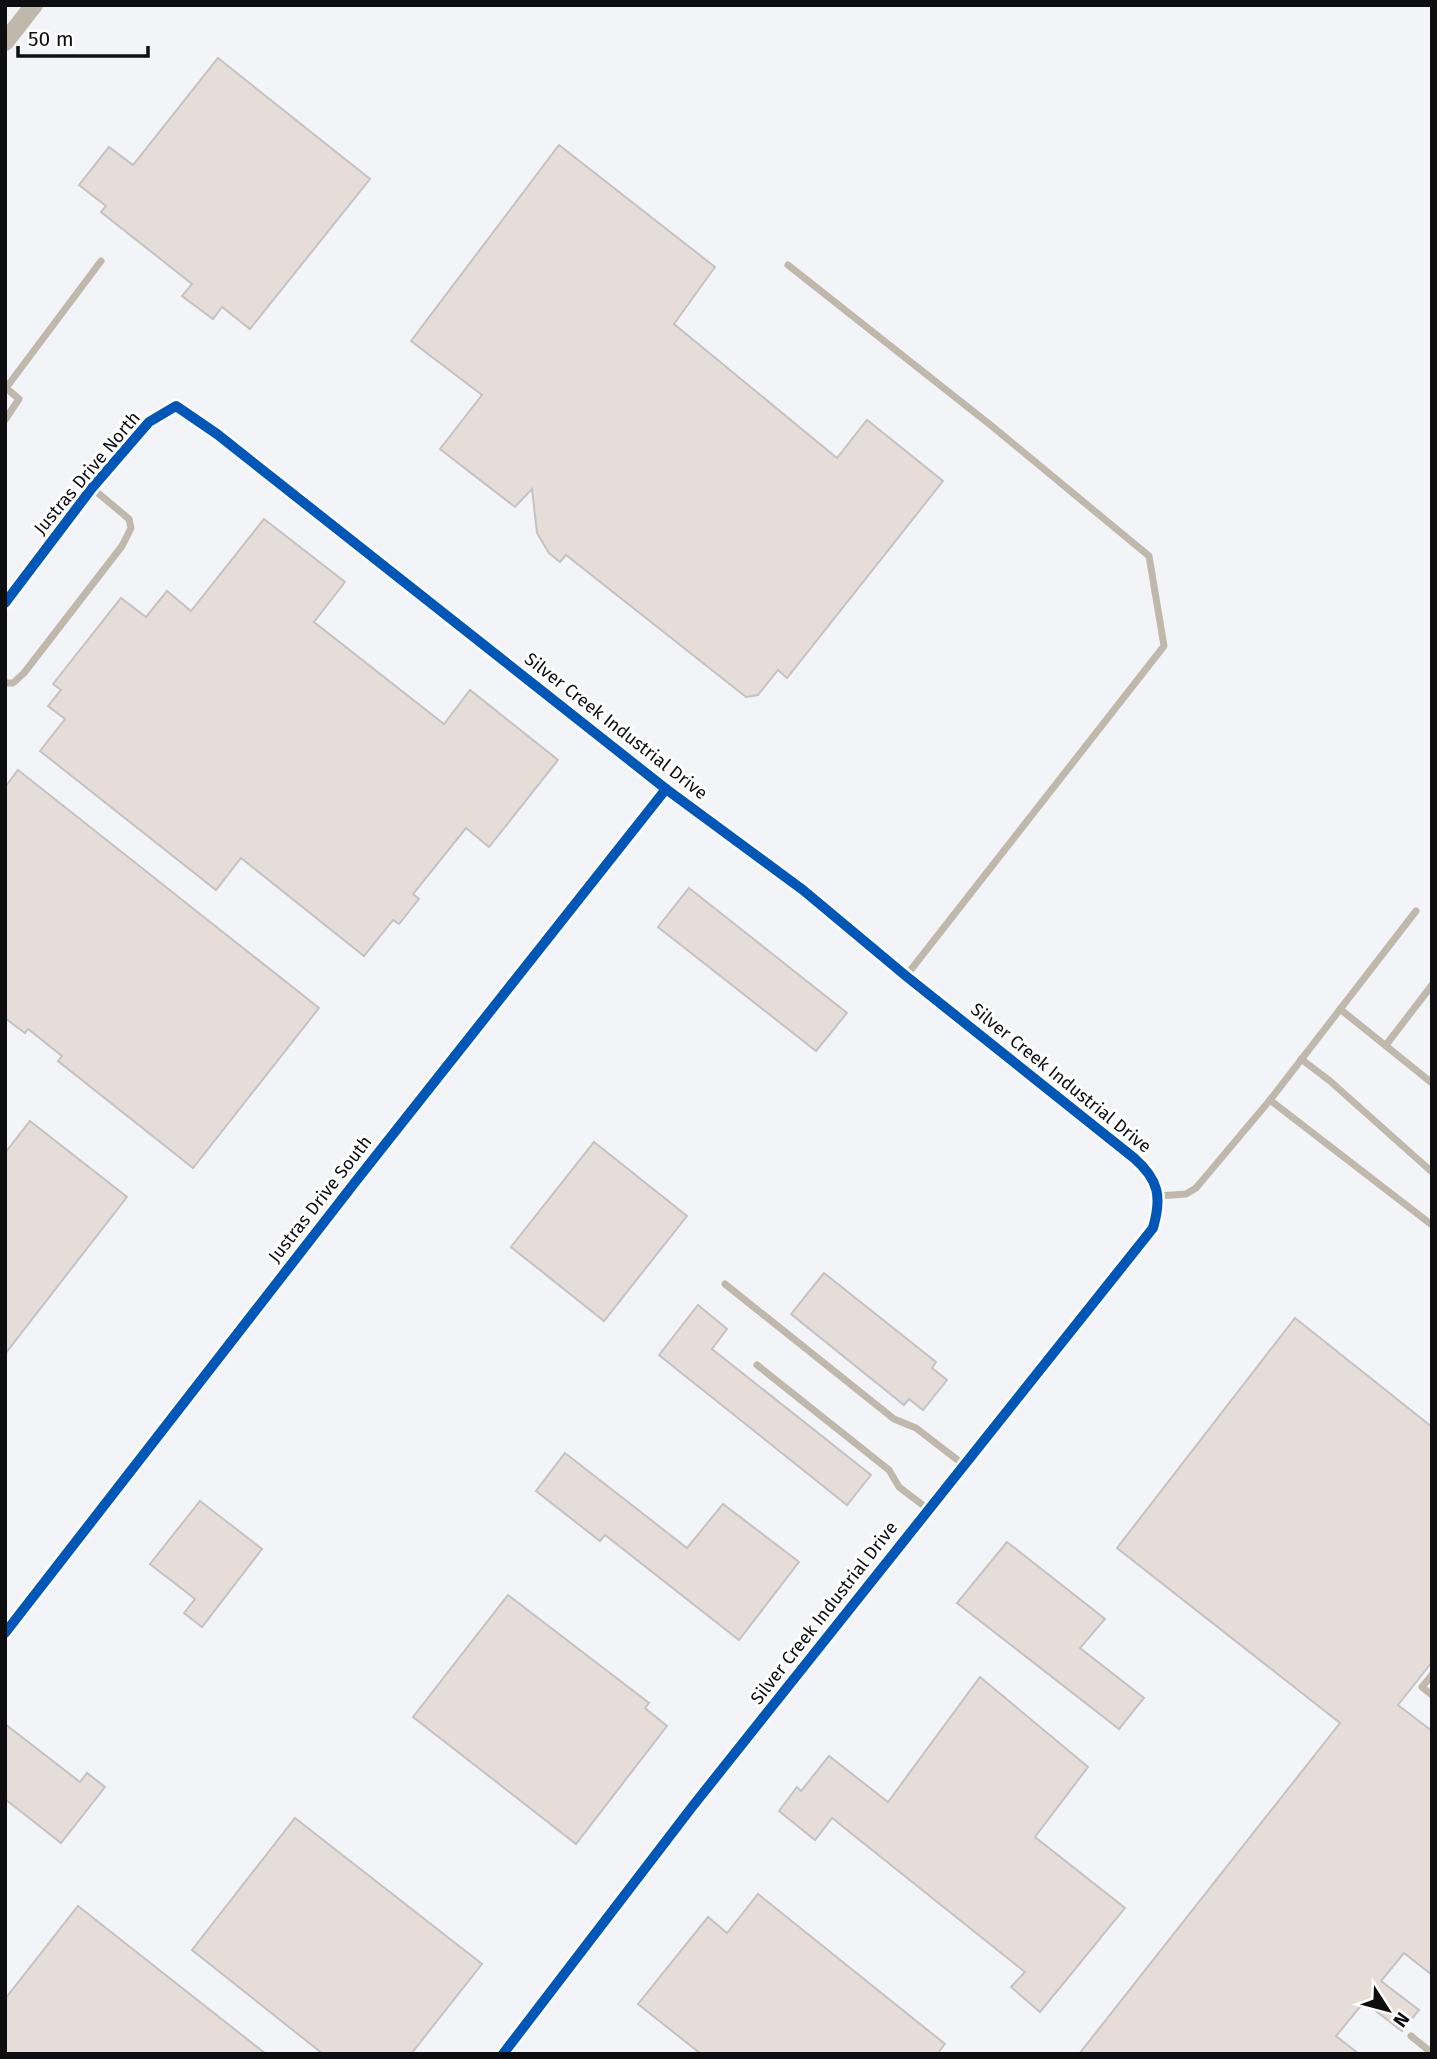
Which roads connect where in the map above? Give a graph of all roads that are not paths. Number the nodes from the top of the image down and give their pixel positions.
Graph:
1 (34, 5) edge
2 (5, 42) edge
3 (101, 261) dead end
4 (788, 265) dead end
5 (5, 387) edge
6 (176, 406) joint
7 (5, 421) edge
8 (92, 488) junction
9 (5, 603) edge
10 (5, 683) edge
11 (666, 789) junction
12 (1416, 911) dead end
13 (906, 976) junction
14 (1432, 985) edge
15 (1340, 1009) junction
16 (1386, 1045) junction
17 (1301, 1059) junction
18 (1432, 1083) edge
19 (1270, 1100) junction
20 (1432, 1172) edge
21 (1158, 1196) junction
22 (1432, 1225) edge
23 (725, 1284) dead end
24 (757, 1365) dead end
25 (964, 1465) junction
26 (928, 1510) junction
27 (5, 1633) edge
28 (1432, 1675) edge
29 (1432, 1695) edge
30 (1411, 2036) dead end
31 (1432, 2053) edge
32 (503, 2054) edge

1 - 2 street
3 - 5 lane
4 - 13 lane
5 - 7 lane
6 - 8 street, Justras Drive North
6 - 11 street, Silver Creek Industrial Drive
8 - 9 street, Justras Drive North
8 - 10 lane
11 - 13 street, Silver Creek Industrial Drive
11 - 27 street, Justras Drive South
12 - 15 lane
13 - 21 street, Silver Creek Industrial Drive
14 - 16 lane
15 - 16 lane
15 - 17 lane
16 - 18 lane
17 - 19 lane
17 - 20 lane
19 - 21 lane
19 - 22 lane
21 - 25 street, Silver Creek Industrial Drive
23 - 25 lane
24 - 26 lane
25 - 26 street, Silver Creek Industrial Drive
26 - 32 street, Silver Creek Industrial Drive
28 - 29 lane
30 - 31 lane

